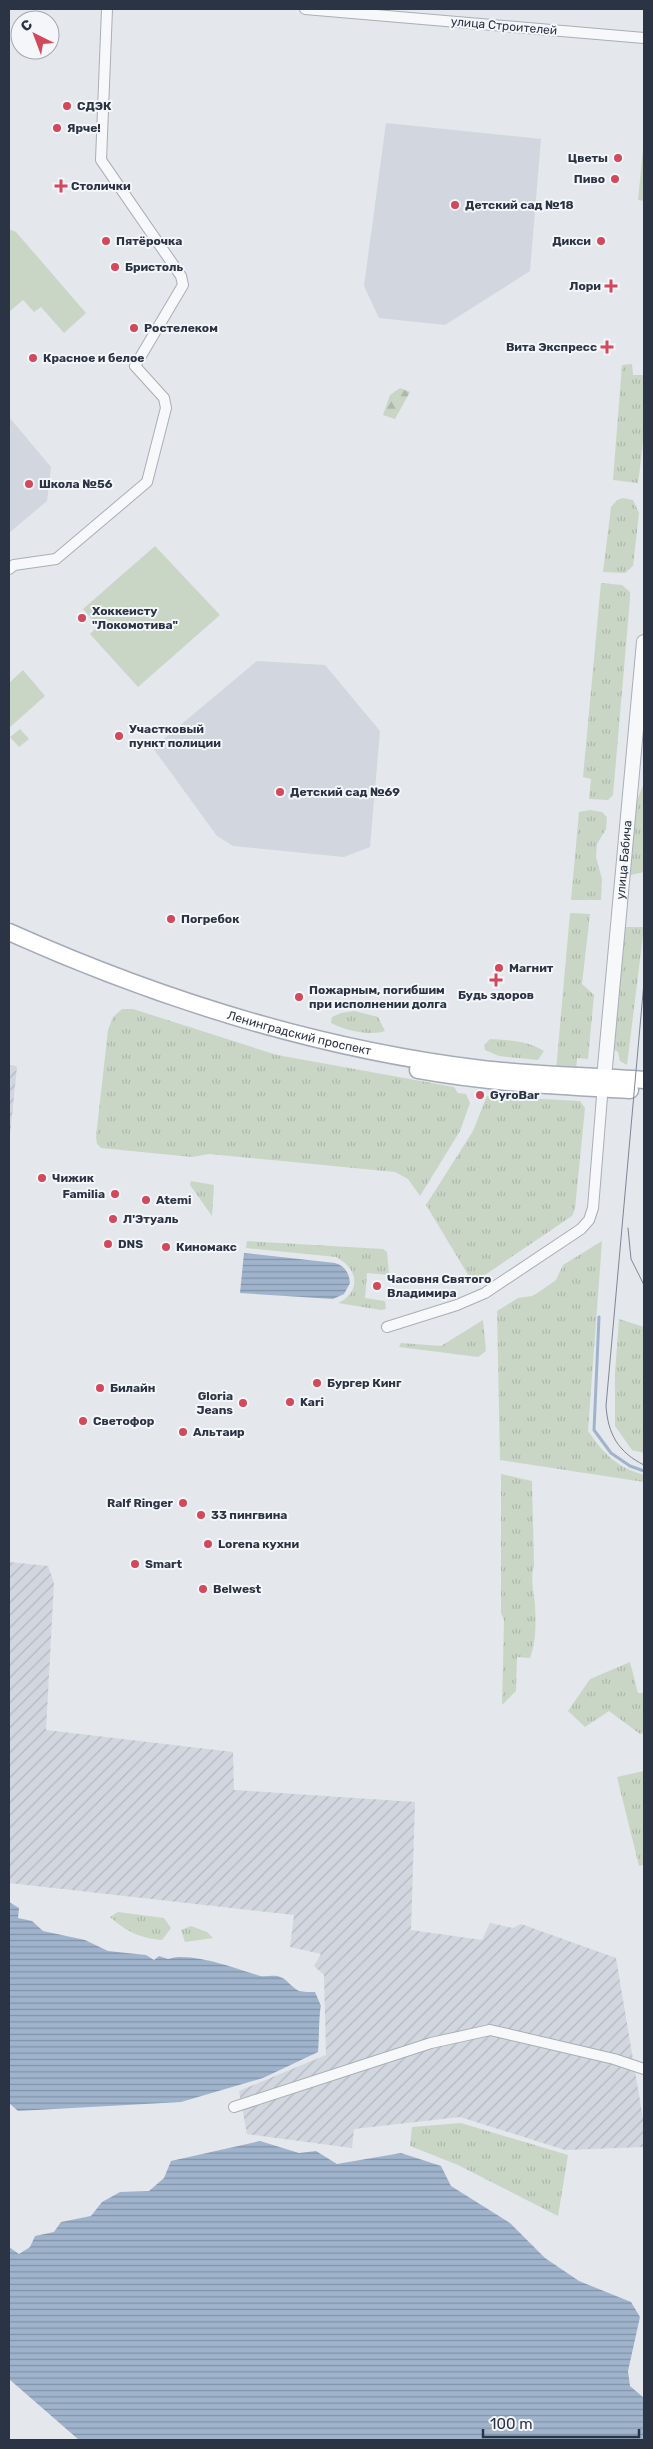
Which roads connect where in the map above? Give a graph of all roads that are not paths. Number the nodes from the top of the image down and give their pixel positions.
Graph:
1 (107, 9) edge
2 (304, 9) edge
3 (644, 38) edge
4 (9, 569) edge
5 (644, 642) edge
6 (9, 932) edge
7 (9, 944) edge
8 (644, 1080) edge
9 (603, 1084) junction
10 (644, 1091) edge
11 (387, 1327) dead end
12 (644, 2070) edge
13 (234, 2107) dead end

1 - 4 street
2 - 3 street, улица Строителей
5 - 9 street, улица Бабича
6 - 9 main road, Ленинградский проспект
7 - 9 main road, Ленинградский проспект
8 - 9 main road, Ленинградский проспект
9 - 10 main road, Ленинградский проспект
9 - 11 street
12 - 13 street

